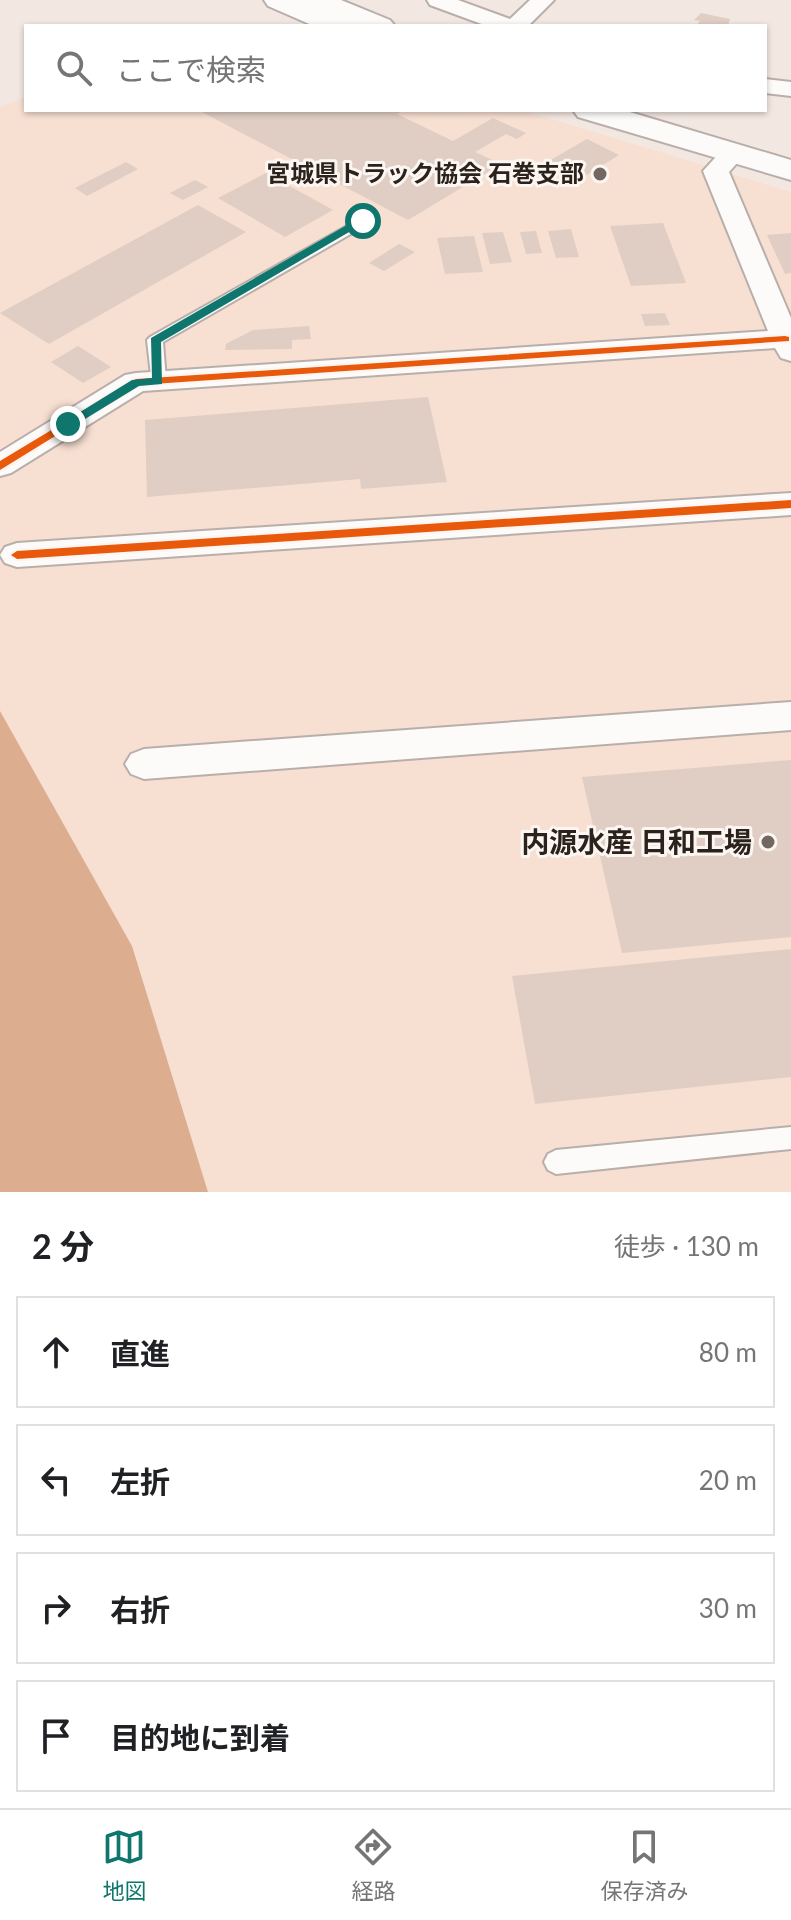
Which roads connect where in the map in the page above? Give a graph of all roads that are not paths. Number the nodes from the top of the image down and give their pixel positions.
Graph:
1 (278, 0) edge
2 (316, 0) edge
3 (438, 0) edge
4 (543, 0) edge
5 (334, 24) edge
6 (375, 24) edge
7 (503, 24) edge
8 (517, 24) edge
9 (767, 86) edge
10 (791, 89) edge
11 (617, 116) edge
12 (734, 152) junction
13 (791, 170) edge
14 (363, 221) dead end
15 (788, 346) edge
16 (158, 381) junction
17 (0, 466) edge
18 (791, 504) edge
19 (17, 555) dead end
20 (791, 716) edge
21 (144, 764) dead end
22 (791, 1138) edge
23 (556, 1162) dead end

1 - 5 street
2 - 6 street
3 - 7 street
4 - 8 street
9 - 10 street
11 - 12 street
12 - 13 street
12 - 15 street
14 - 16 lane
15 - 16 street
16 - 17 street
18 - 19 street
20 - 21 street
22 - 23 lane

